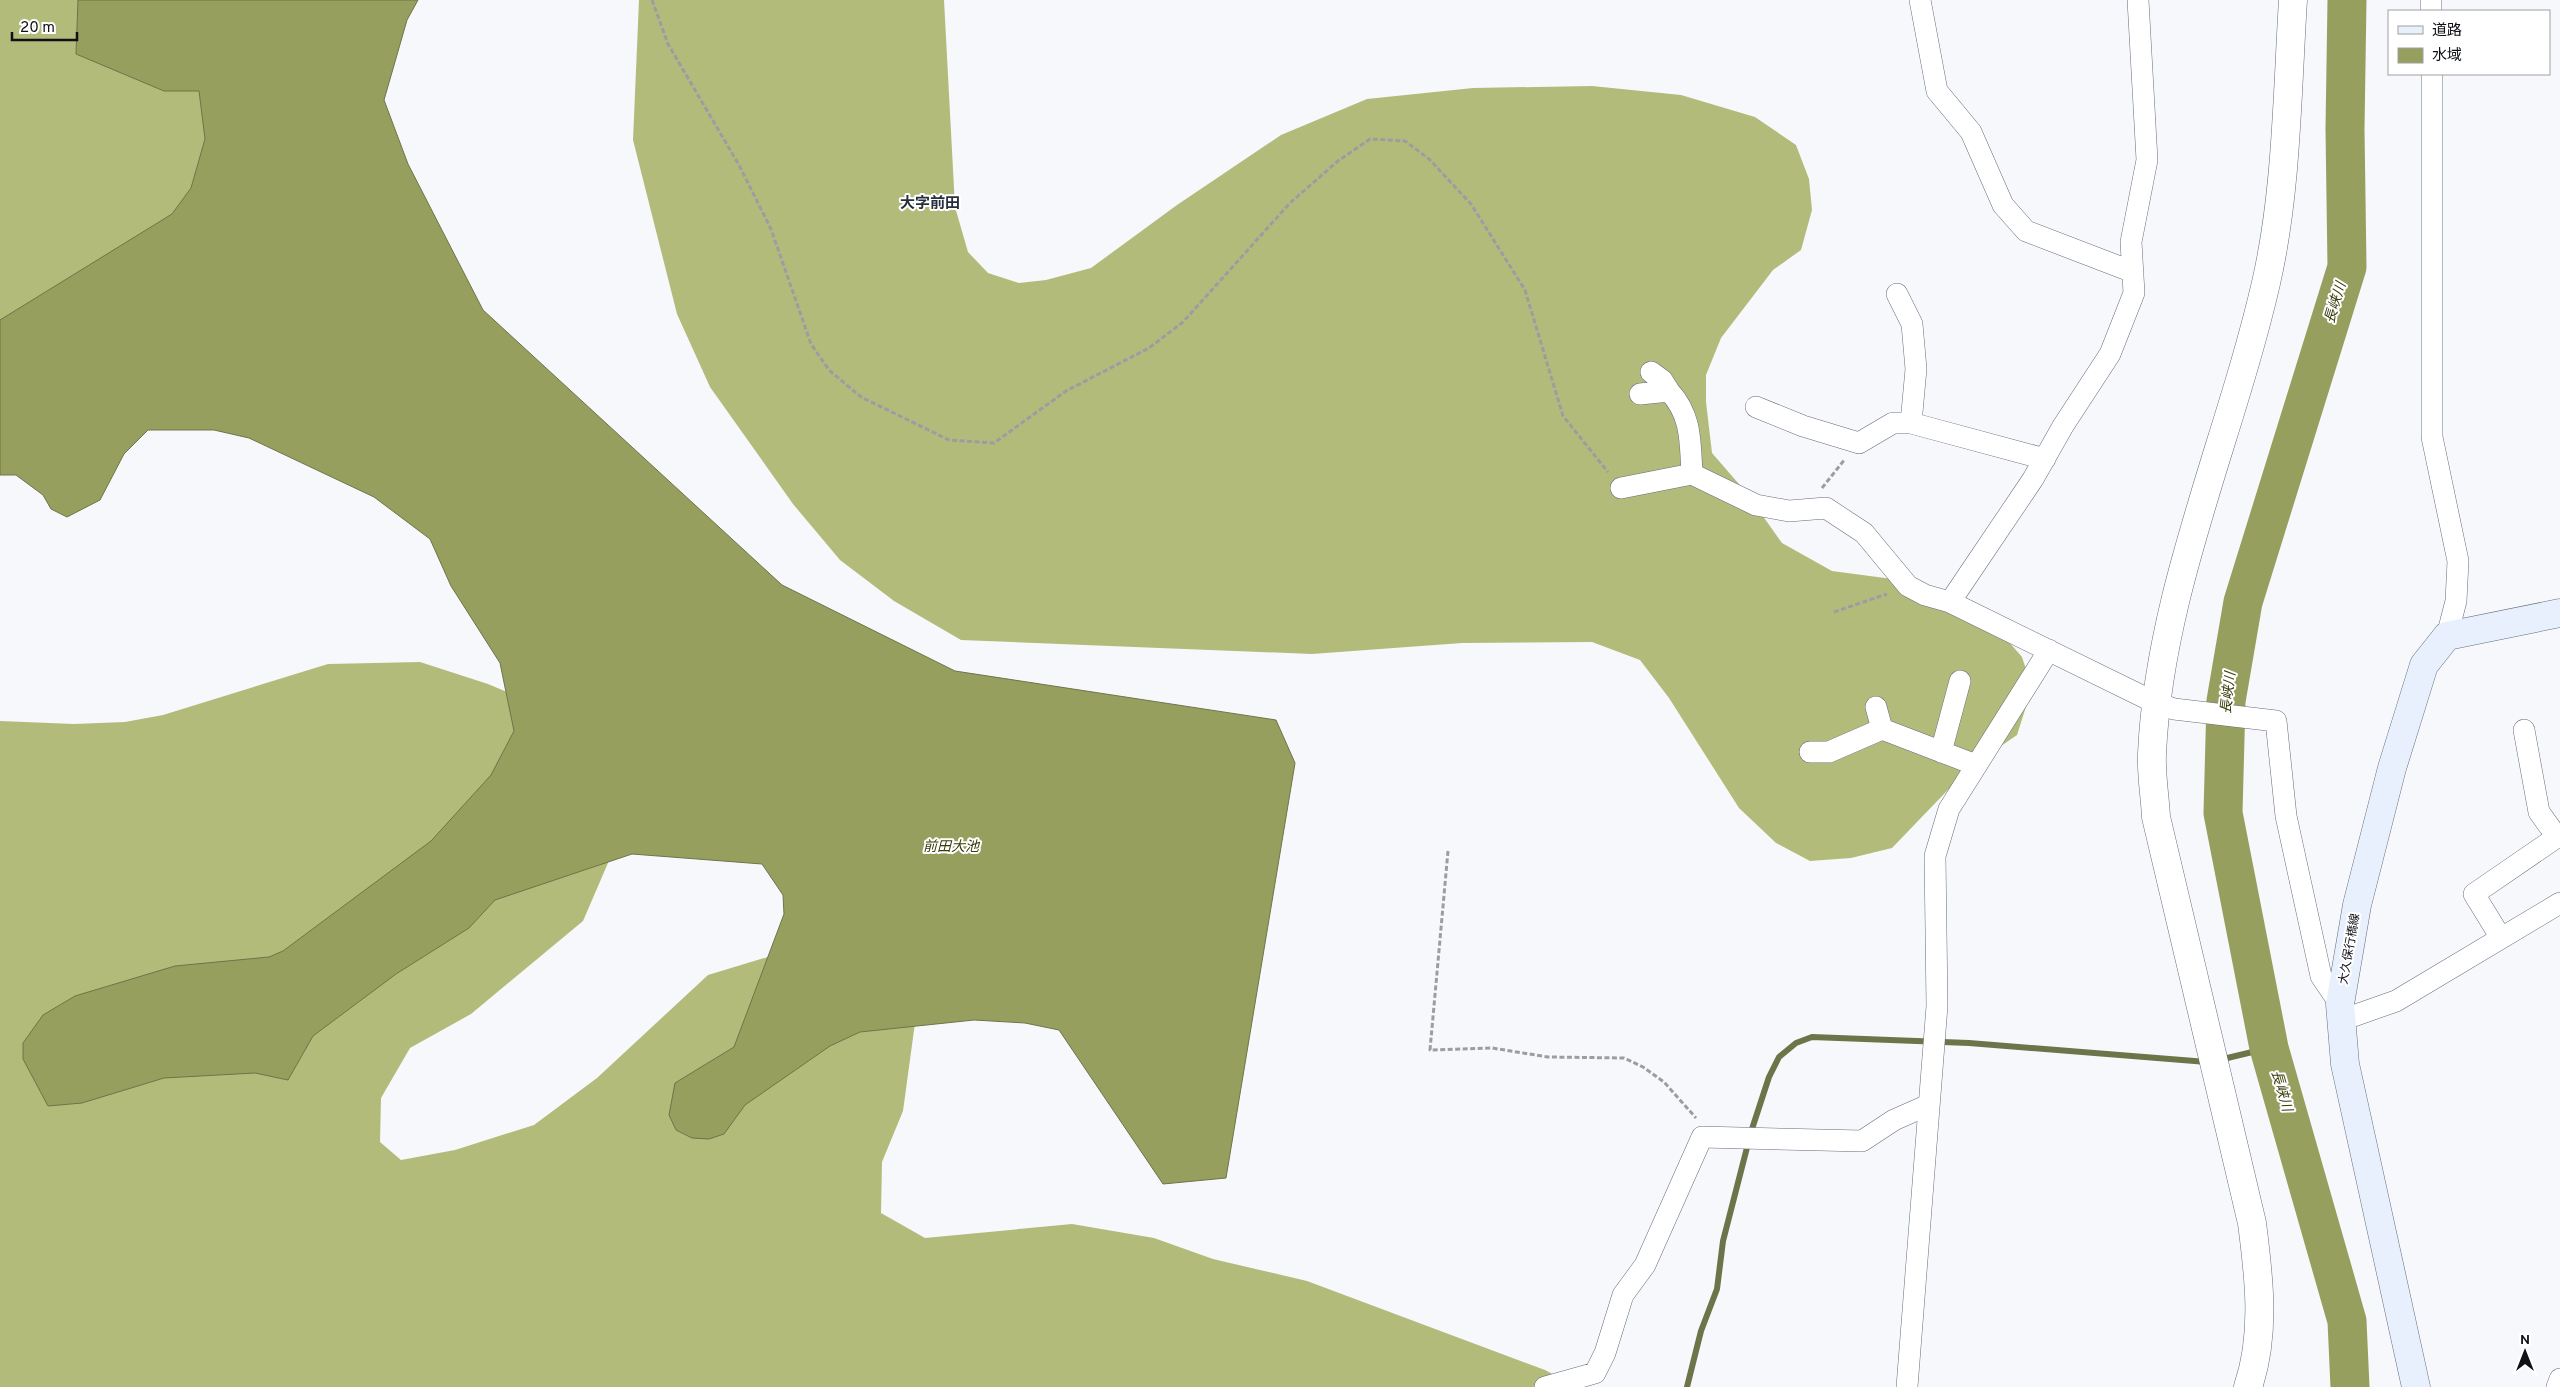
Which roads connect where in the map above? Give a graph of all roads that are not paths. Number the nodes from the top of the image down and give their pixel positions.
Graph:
1 (2138, 0) edge
2 (2293, 0) edge
3 (1919, 1) edge
4 (2432, 75) edge
5 (2133, 272) junction
6 (1897, 294) dead end
7 (1651, 372) dead end
8 (1668, 390) junction
9 (1640, 394) dead end
10 (1756, 407) dead end
11 (1910, 423) junction
12 (2045, 459) junction
13 (1692, 474) junction
14 (1621, 488) road end
15 (1950, 602) junction
16 (2560, 613) edge
17 (2447, 636) junction
18 (2050, 650) junction
19 (1960, 682) dead end
20 (2165, 706) junction
21 (1876, 707) dead end
22 (1882, 729) junction
23 (2524, 730) dead end
24 (1810, 752) dead end
25 (1941, 752) junction
26 (1976, 766) junction
27 (2560, 904) edge
28 (2502, 938) junction
29 (2341, 1012) junction
30 (1928, 1105) junction
31 (2560, 1378) edge
32 (1545, 1387) edge
33 (1908, 1387) edge
34 (2248, 1387) edge
35 (2416, 1387) edge
36 (2557, 1387) edge

1 - 5 street
2 - 20 street
3 - 5 street
4 - 17 street
5 - 12 street
6 - 11 street
7 - 8 street
8 - 9 street
8 - 13 street
10 - 11 street
11 - 12 street
12 - 15 street
13 - 14 street
13 - 15 street
15 - 18 street
16 - 17 main road
17 - 29 main road, 大久保行橋線
18 - 20 street
18 - 26 street
19 - 25 street
20 - 29 street
20 - 34 street
21 - 22 street
22 - 24 street
22 - 25 street
23 - 28 street
25 - 26 street
26 - 30 street
27 - 28 street
28 - 29 street
29 - 35 main road, 大久保行橋線
30 - 32 street
30 - 33 street
31 - 36 street

